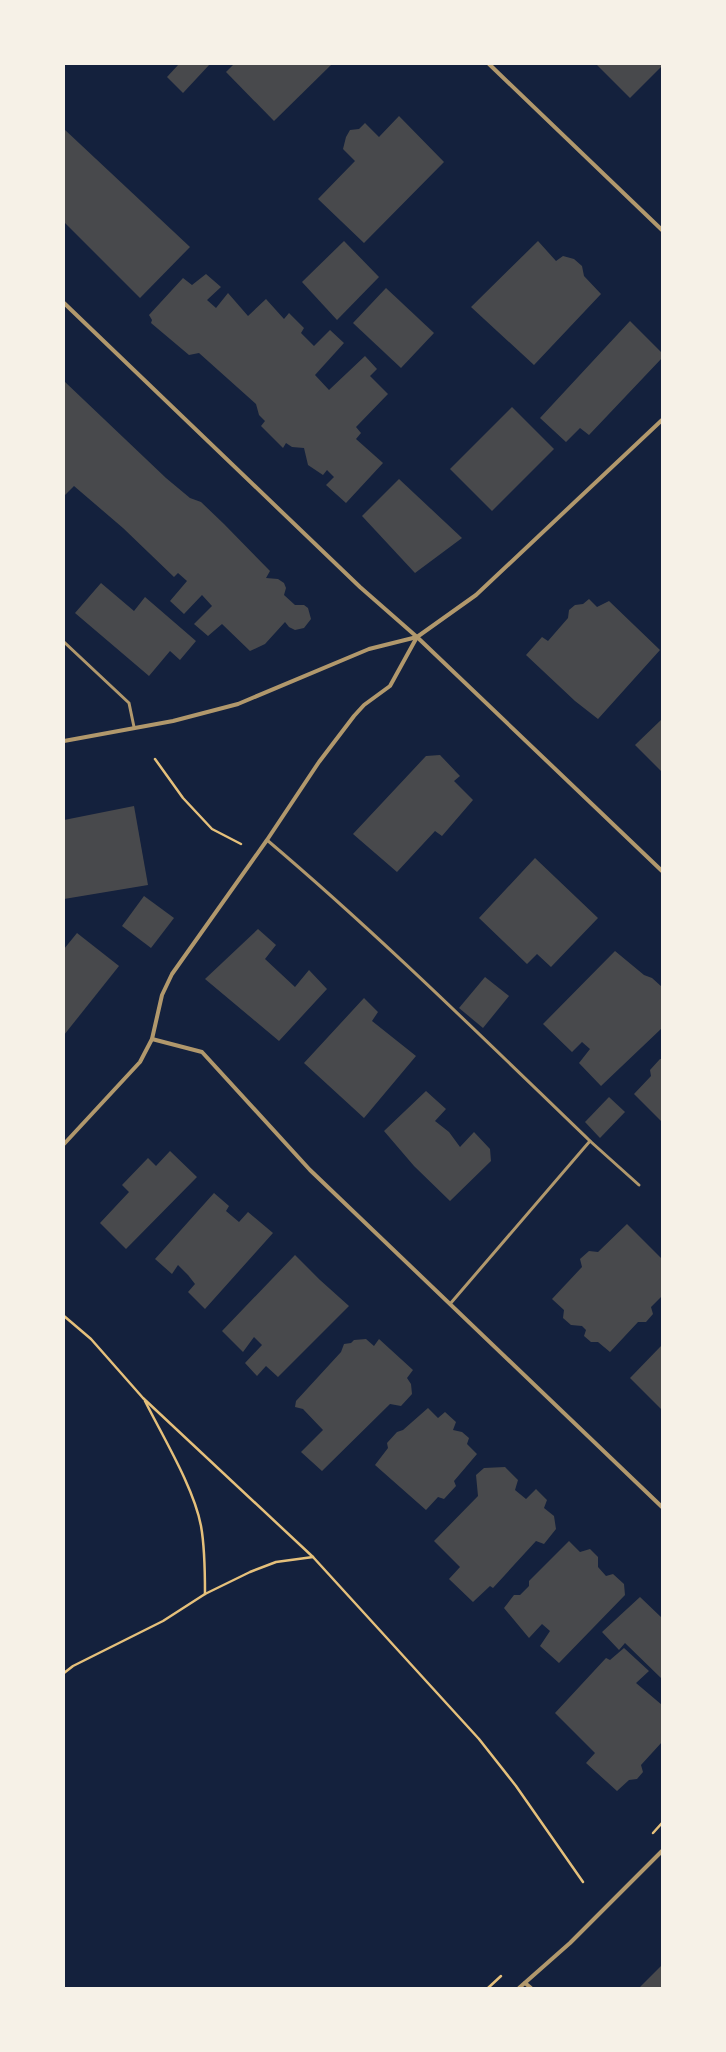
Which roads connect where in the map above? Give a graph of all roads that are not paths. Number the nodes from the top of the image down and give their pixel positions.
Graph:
1 (489, 64) edge
2 (662, 230) edge
3 (64, 303) edge
4 (662, 420) edge
5 (417, 637) junction
6 (64, 642) edge
7 (134, 727) junction
8 (64, 741) edge
9 (267, 840) junction
10 (662, 871) edge
11 (152, 1039) junction
12 (590, 1142) junction
13 (64, 1144) edge
14 (639, 1185) dead end
15 (450, 1304) junction
16 (662, 1508) edge
17 (662, 1851) edge
18 (525, 1983) junction
19 (519, 1988) edge
20 (531, 1988) edge

1 - 2 street
3 - 5 street
4 - 5 street
5 - 7 street
5 - 9 street
5 - 10 street
6 - 7 lane
7 - 8 street
9 - 11 street
9 - 12 lane
11 - 13 street
11 - 15 street
12 - 14 lane
12 - 15 lane
15 - 16 street
17 - 18 street
18 - 19 street
18 - 20 street

